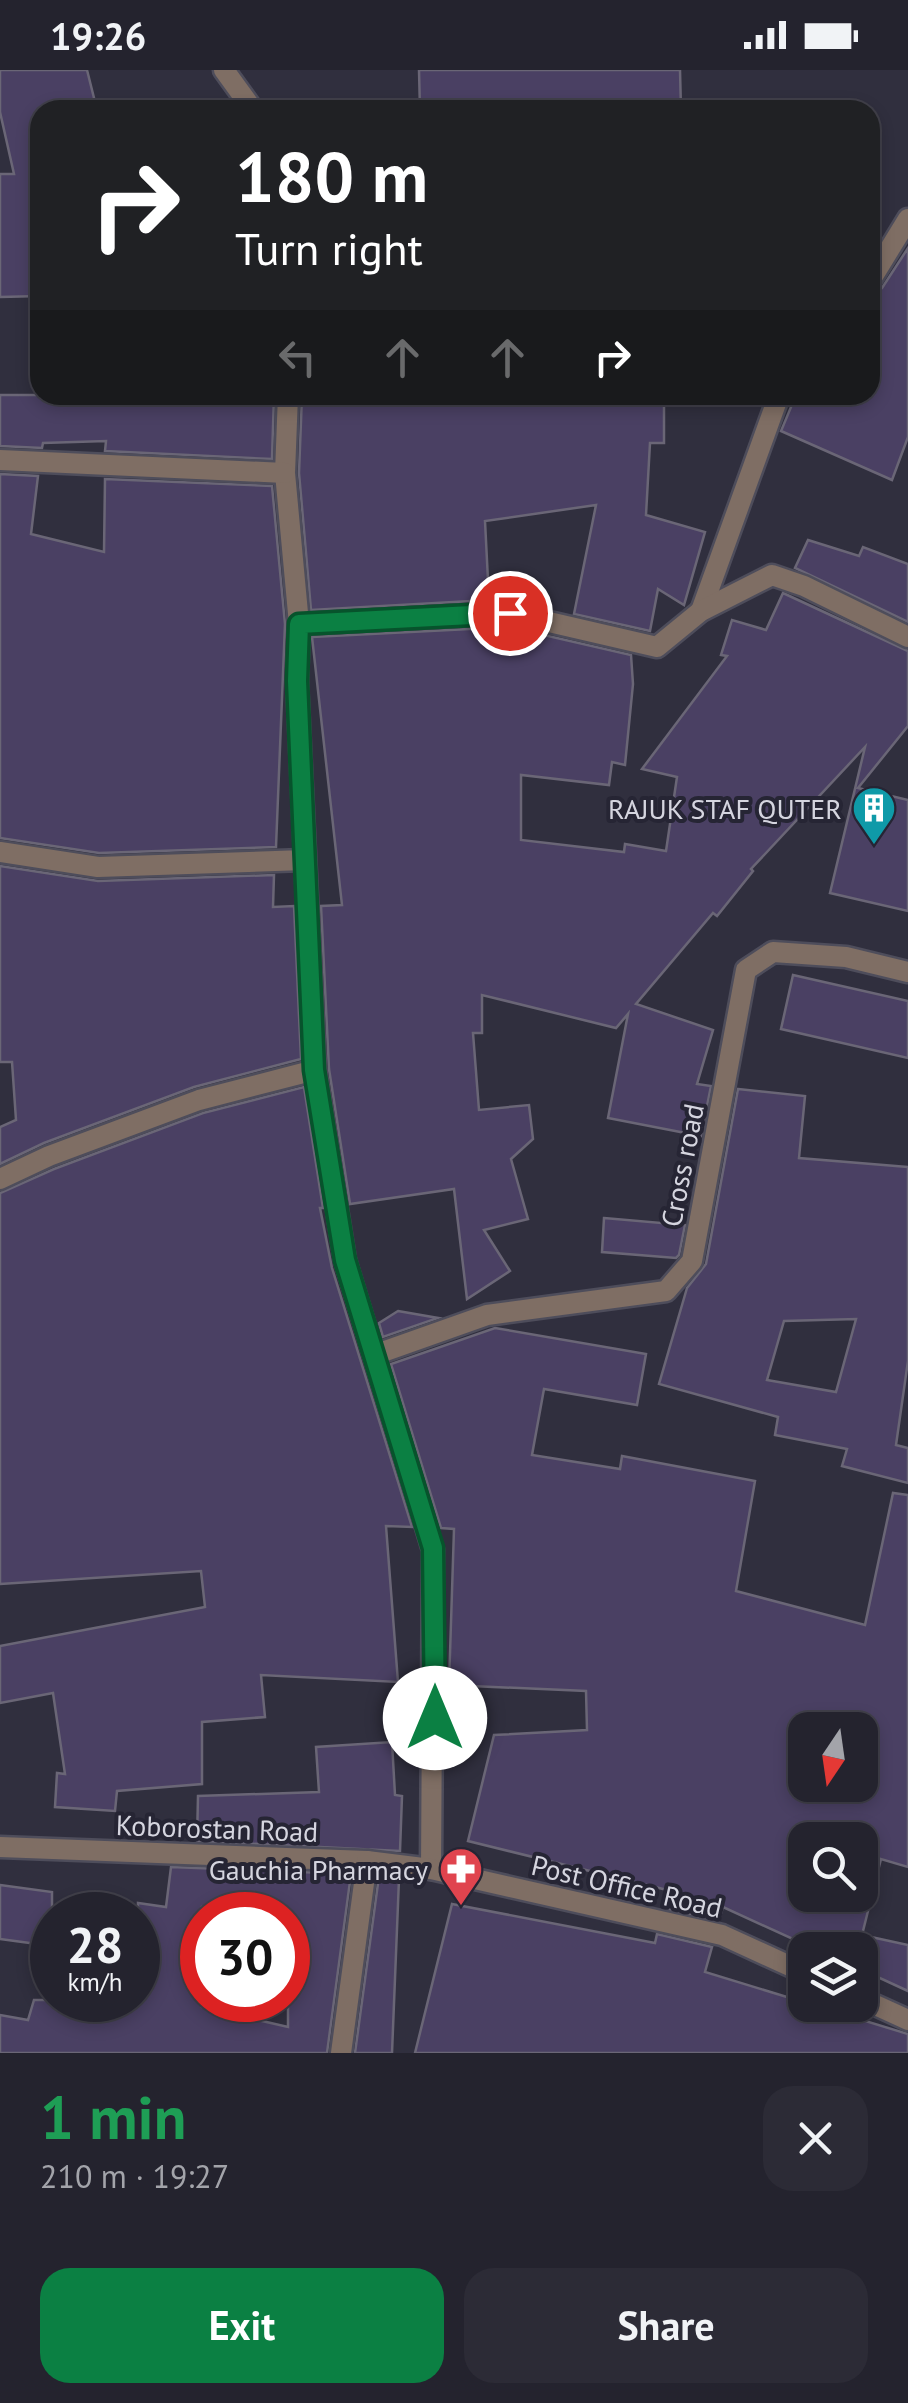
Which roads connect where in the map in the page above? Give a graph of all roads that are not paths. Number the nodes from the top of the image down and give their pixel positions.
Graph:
1 (224, 70) edge
2 (245, 100) edge
3 (908, 219) edge
4 (880, 264) edge
5 (288, 405) edge
6 (775, 405) edge
7 (0, 460) edge
8 (286, 472) junction
9 (702, 611) junction
10 (299, 624) junction
11 (908, 637) edge
12 (0, 852) edge
13 (304, 860) junction
14 (908, 972) edge
15 (314, 1070) junction
16 (0, 1179) edge
17 (374, 1355) junction
18 (0, 1847) edge
19 (367, 1861) junction
20 (431, 1869) junction
21 (788, 1965) edge
22 (878, 2006) edge
23 (908, 2020) edge
24 (341, 2053) edge

1 - 2 street
3 - 4 street
5 - 8 street
6 - 9 street
7 - 8 street
8 - 10 street
9 - 10 street
9 - 11 street
10 - 13 street
12 - 13 street
13 - 15 street
14 - 17 street, Cross road
15 - 16 street
15 - 17 street
17 - 20 street
18 - 19 street, Koborostan Road
19 - 20 street, Koborostan Road
19 - 24 street
20 - 21 street, Post Office Road
22 - 23 street

